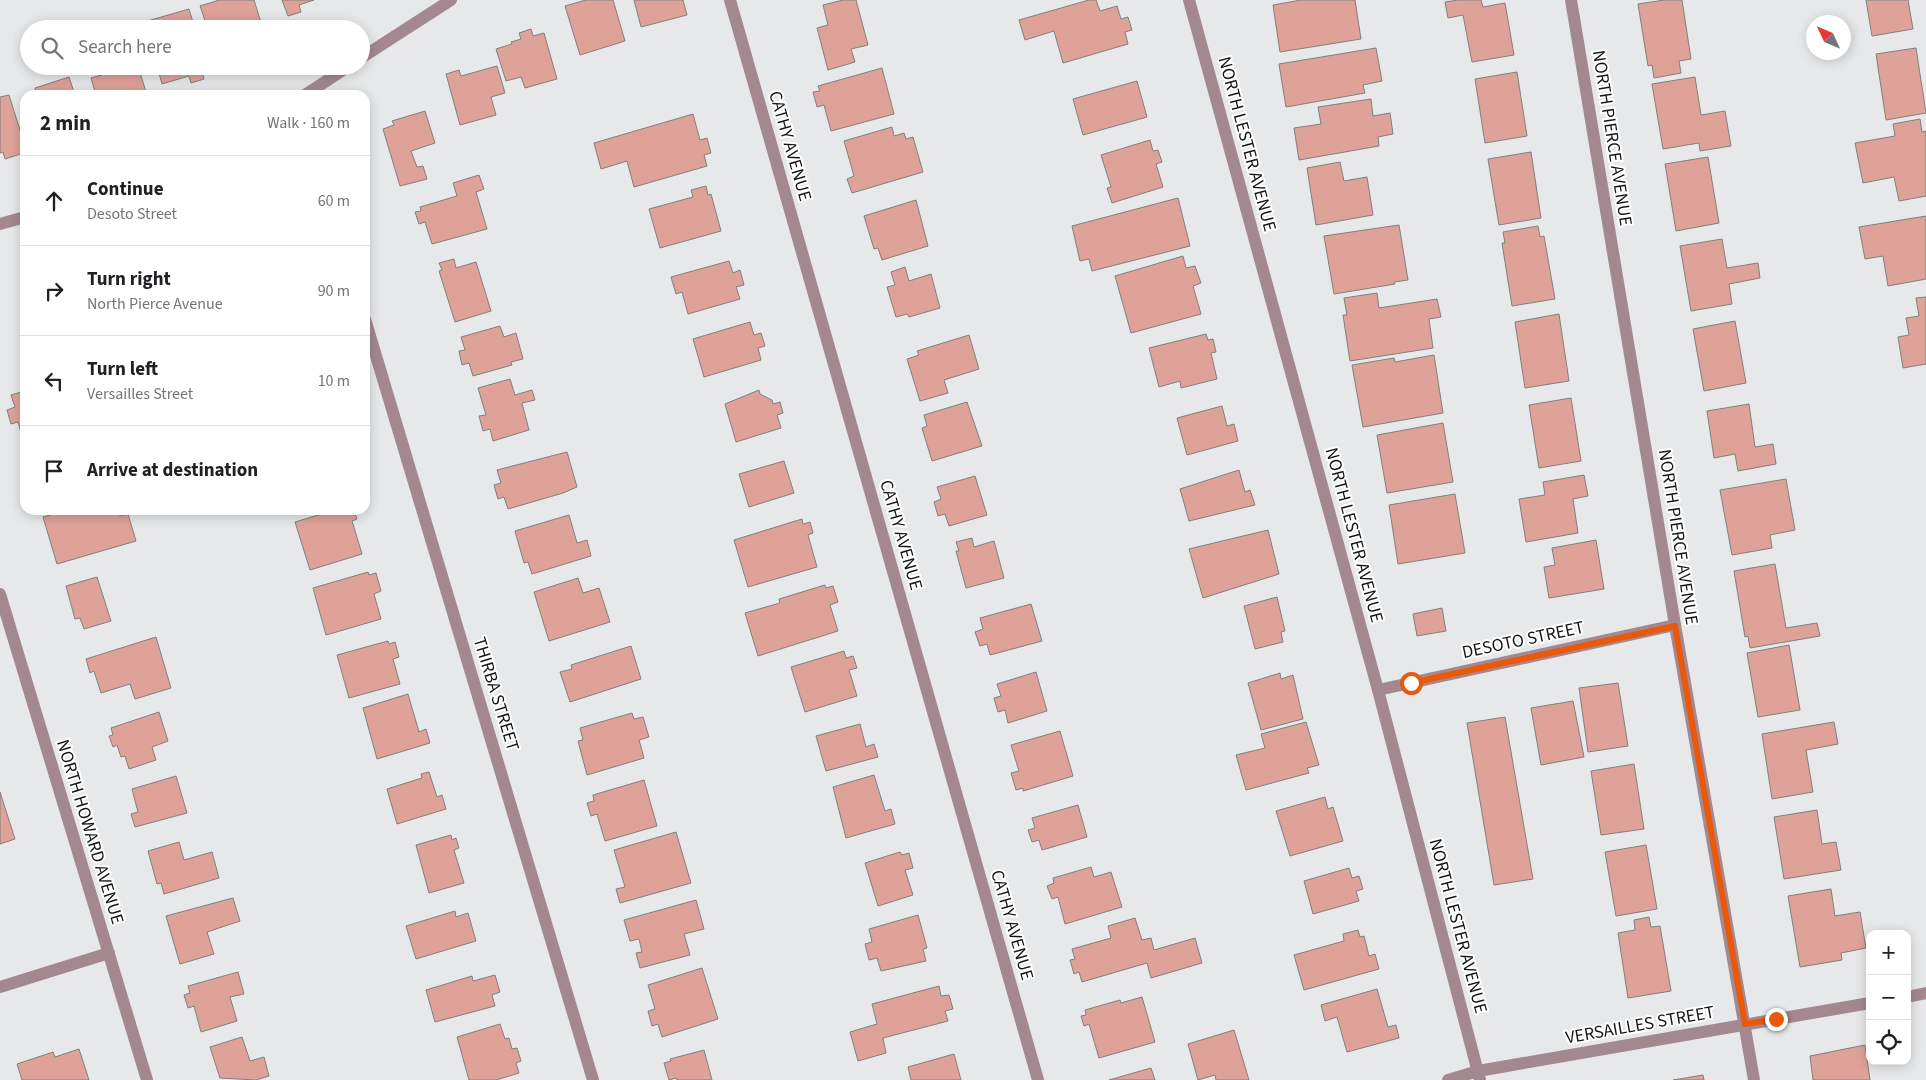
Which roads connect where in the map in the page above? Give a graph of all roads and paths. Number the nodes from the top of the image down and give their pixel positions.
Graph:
1 (451, 0) edge
2 (730, 0) edge
3 (1189, 0) edge
4 (1571, 0) edge
5 (370, 52) edge
6 (335, 75) edge
7 (313, 90) edge
8 (20, 218) edge
9 (0, 224) edge
10 (370, 336) edge
11 (0, 594) edge
12 (1675, 626) junction
13 (1378, 690) junction
14 (109, 953) junction
15 (0, 986) edge
16 (1926, 993) edge
17 (1911, 996) edge
18 (1866, 1004) edge
19 (1745, 1024) junction
20 (1479, 1076) edge
21 (147, 1080) edge
22 (594, 1080) edge
23 (1038, 1080) edge
24 (1448, 1080) edge
25 (1754, 1080) edge

1 - 5 street
2 - 23 street, CATHY AVENUE
3 - 13 street, NORTH LESTER AVENUE
4 - 12 street, NORTH PIERCE AVENUE
6 - 7 street
8 - 9 street
10 - 22 street, THIRBA STREET
11 - 14 street, NORTH HOWARD AVENUE
12 - 13 street, DESOTO STREET
12 - 19 street, NORTH PIERCE AVENUE
13 - 20 street, NORTH LESTER AVENUE
14 - 15 street
14 - 21 street, NORTH HOWARD AVENUE
16 - 17 street
18 - 19 street, VERSAILLES STREET
19 - 20 street, VERSAILLES STREET
19 - 25 street, NORTH PIERCE AVENUE
20 - 24 street, VERSAILLES STREET

